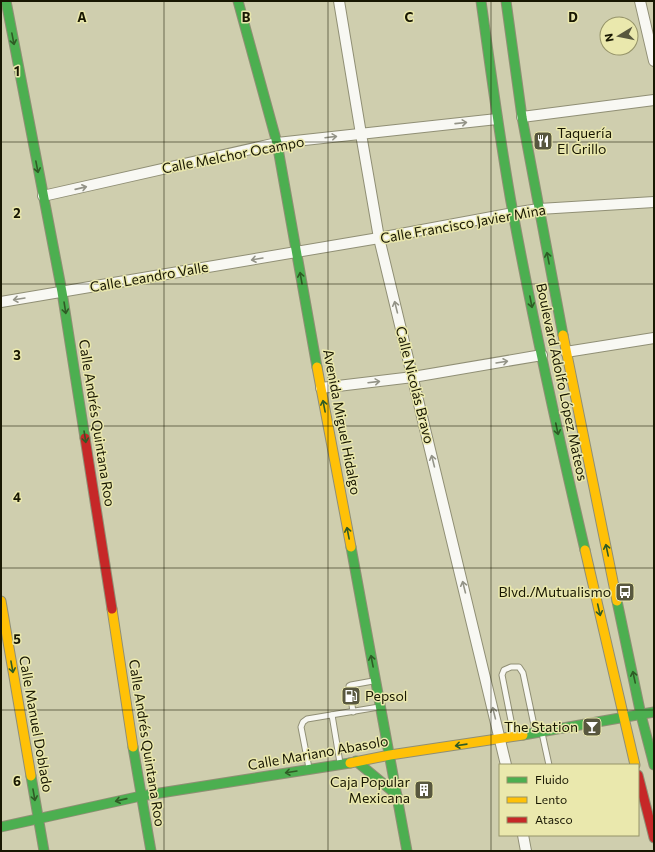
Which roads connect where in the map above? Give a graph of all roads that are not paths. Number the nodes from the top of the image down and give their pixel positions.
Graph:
1 (6, 1) edge
2 (238, 1) edge
3 (339, 1) edge
4 (481, 1) edge
5 (506, 1) edge
6 (640, 1) edge
7 (654, 61) edge
8 (654, 100) edge
9 (522, 117) junction
10 (497, 119) junction
11 (361, 134) junction
12 (277, 143) junction
13 (43, 196) junction
14 (654, 202) edge
15 (539, 209) junction
16 (514, 213) junction
17 (379, 238) junction
18 (296, 252) junction
19 (62, 292) junction
20 (1, 302) edge
21 (654, 338) edge
22 (566, 352) junction
23 (542, 355) junction
24 (413, 376) junction
25 (321, 388) junction
26 (1, 601) edge
27 (376, 680) junction
28 (349, 688) dead end
29 (352, 705) dead end
30 (381, 707) junction
31 (353, 712) junction
32 (654, 712) edge
33 (332, 715) junction
34 (642, 715) junction
35 (624, 718) junction
36 (539, 732) junction
37 (514, 737) junction
38 (500, 739) junction
39 (390, 755) junction
40 (356, 762) junction
41 (506, 764) edge
42 (549, 764) edge
43 (635, 764) edge
44 (340, 765) junction
45 (654, 765) edge
46 (309, 769) junction
47 (639, 780) edge
48 (397, 795) junction
49 (141, 796) junction
50 (38, 819) junction
51 (1, 827) edge
52 (523, 836) edge
53 (654, 838) edge
54 (44, 851) edge
55 (151, 851) edge
56 (407, 851) edge
57 (526, 851) edge

1 -> 13 main road, Calle Andrés Quintana Roo
2 - 12 main road, Avenida Miguel Hidalgo
3 - 11 street, Calle Nicolás Bravo
4 - 10 main road, Boulevard Adolfo López Mateos
5 - 9 main road, Boulevard Adolfo López Mateos
6 - 7 street
8 - 9 street
9 - 15 main road, Boulevard Adolfo López Mateos
11 -> 10 street, Calle Melchor Ocampo
10 - 16 main road, Boulevard Adolfo López Mateos
12 -> 11 street, Calle Melchor Ocampo
11 - 17 street, Calle Nicolás Bravo
13 -> 12 street, Calle Melchor Ocampo
12 - 18 main road, Avenida Miguel Hidalgo
13 - 19 main road, Calle Andrés Quintana Roo
14 - 15 street, Calle Francisco Javier Mina
15 - 16 street, Calle Francisco Javier Mina
22 -> 15 main road, Boulevard Adolfo López Mateos
16 - 17 street, Calle Francisco Javier Mina
16 -> 23 main road, Boulevard Adolfo López Mateos
17 - 18 street, Calle Francisco Javier Mina
24 -> 17 street, Calle Nicolás Bravo
18 -> 19 street, Calle Leandro Valle
25 -> 18 main road, Avenida Miguel Hidalgo
19 -> 20 street, Calle Leandro Valle
19 -> 49 main road, Calle Andrés Quintana Roo
21 - 22 street
34 -> 22 main road, Boulevard Adolfo López Mateos
24 -> 23 street
23 -> 35 main road, Boulevard Adolfo López Mateos
25 -> 24 street
38 -> 24 street, Calle Nicolás Bravo
27 -> 25 main road, Avenida Miguel Hidalgo
26 -> 50 main road, Calle Manuel Doblado
27 - 28 lane
27 - 30 main road, Avenida Miguel Hidalgo
29 - 31 lane
30 - 31 lane
30 - 39 main road, Avenida Miguel Hidalgo
31 - 33 lane
32 - 34 main road, Calle Mariano Abasolo
33 - 44 lane
33 - 46 lane
34 - 35 main road, Calle Mariano Abasolo
34 - 45 main road, Boulevard Adolfo López Mateos
35 - 36 main road, Calle Mariano Abasolo
35 - 43 main road, Boulevard Adolfo López Mateos
36 - 37 main road, Calle Mariano Abasolo
36 - 37 lane
36 - 42 lane
37 - 38 main road, Calle Mariano Abasolo
38 -> 39 main road, Calle Mariano Abasolo
38 - 41 street, Calle Nicolás Bravo
39 - 40 main road, Calle Mariano Abasolo
39 - 48 main road, Avenida Miguel Hidalgo
40 - 44 main road, Calle Mariano Abasolo
40 - 48 main road
44 - 46 main road, Calle Mariano Abasolo
46 -> 49 main road, Calle Mariano Abasolo
47 - 53 main road
48 - 56 main road, Avenida Miguel Hidalgo
49 -> 50 main road, Calle Mariano Abasolo
49 - 55 main road, Calle Andrés Quintana Roo
50 - 51 main road, Calle Mariano Abasolo
50 - 54 main road, Calle Manuel Doblado
52 - 57 street

